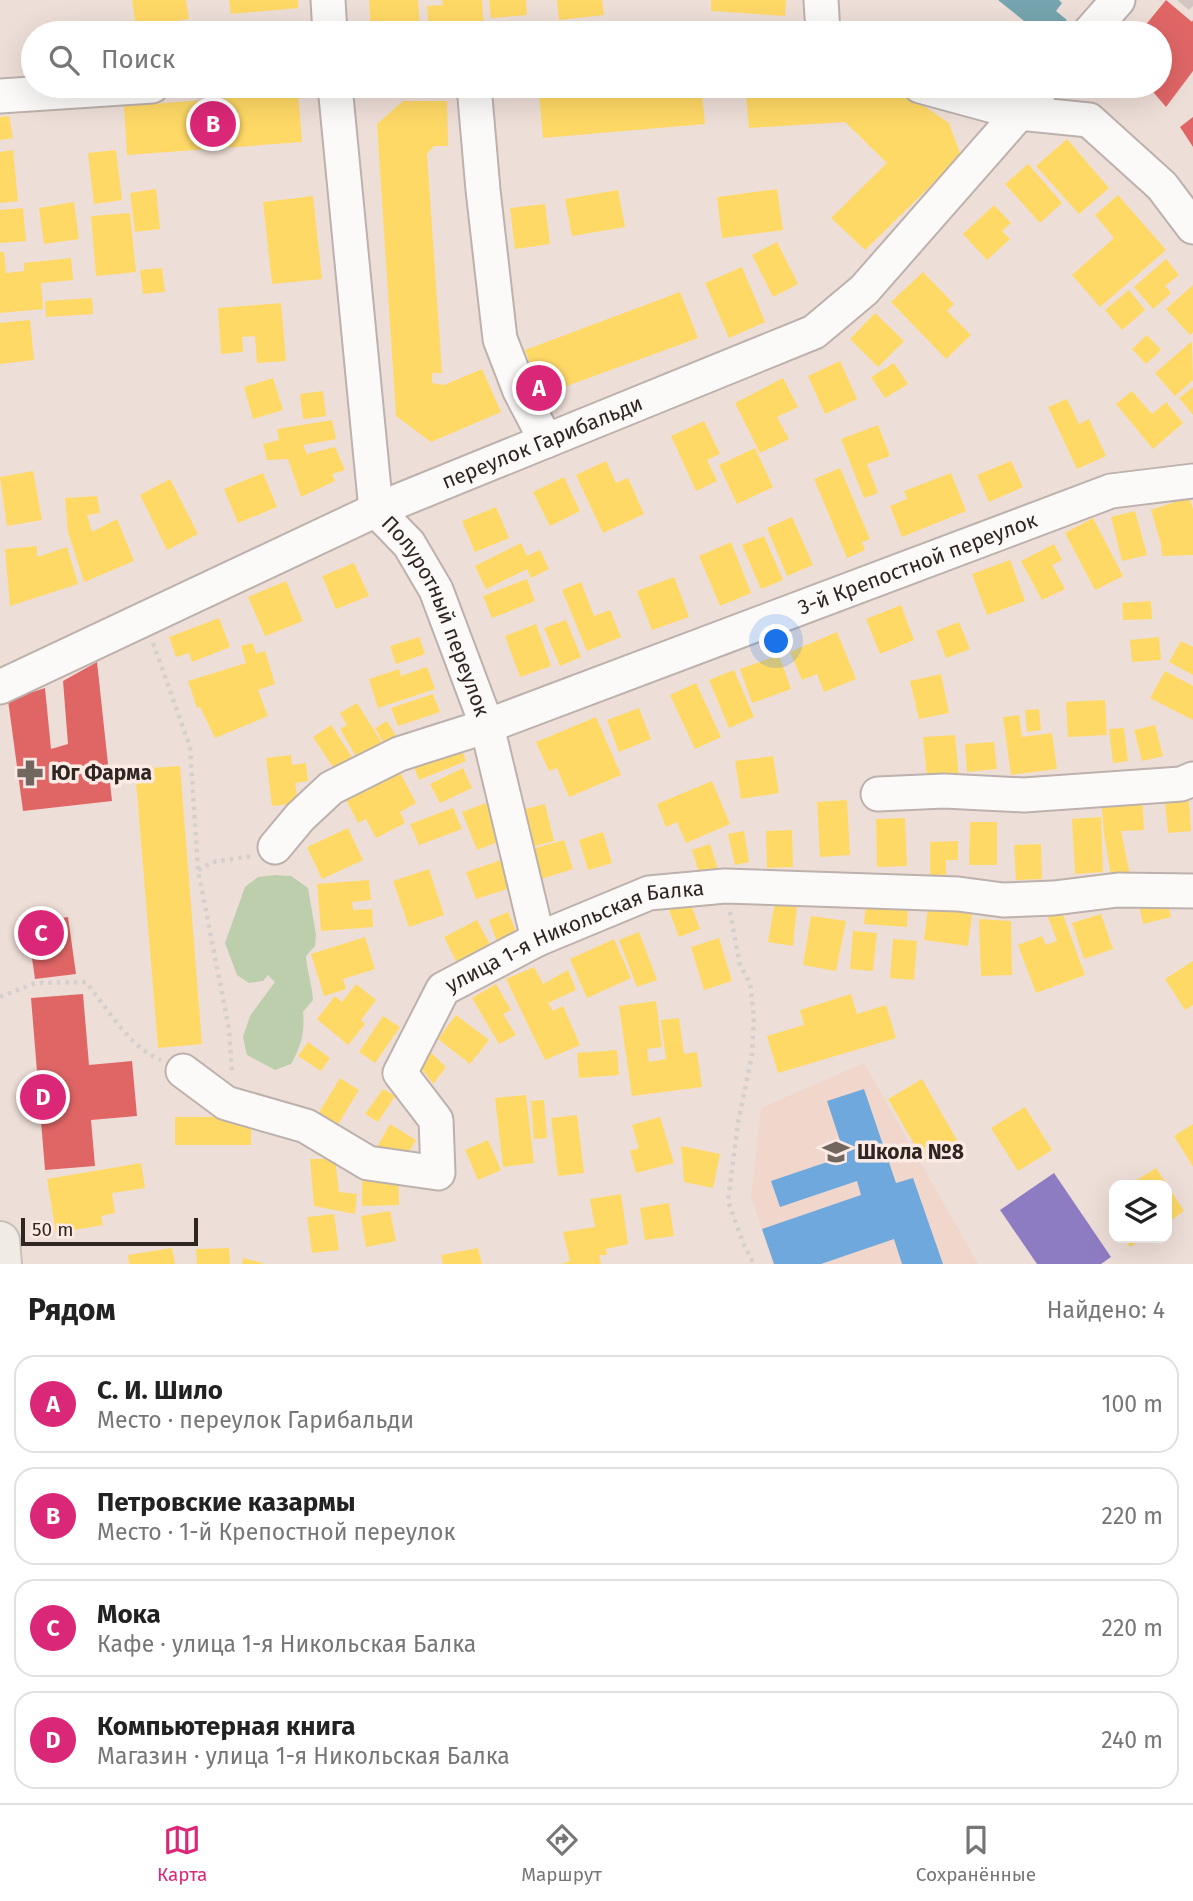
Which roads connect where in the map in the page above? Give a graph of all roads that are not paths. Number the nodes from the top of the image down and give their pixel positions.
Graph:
1 (328, 0) edge
2 (821, 0) edge
3 (1118, 0) edge
4 (329, 21) edge
5 (822, 21) edge
6 (1100, 21) edge
7 (21, 95) edge
8 (0, 96) edge
9 (336, 98) edge
10 (475, 98) edge
11 (964, 98) edge
12 (1032, 98) edge
13 (1019, 113) junction
14 (1193, 227) edge
15 (546, 441) junction
16 (1193, 481) edge
17 (376, 510) junction
18 (0, 687) edge
19 (487, 726) junction
20 (1193, 779) edge
21 (878, 794) dead end
22 (275, 847) road end
23 (1193, 891) edge
24 (538, 939) junction
25 (183, 1071) road end
26 (0, 1241) edge
27 (2, 1264) edge

1 - 4 street
2 - 5 street
3 - 6 street
7 - 8 street
9 - 17 street, Полуротный переулок
10 - 15 street
11 - 13 street
12 - 13 street, переулок Гарибальди
13 - 14 street
13 - 15 street, переулок Гарибальди
15 - 17 street, переулок Гарибальди
16 - 19 street, 3-й Крепостной переулок
17 - 18 street, переулок Гарибальди
17 - 19 street, Полуротный переулок
19 - 22 street, 3-й Крепостной переулок
19 - 24 street, Полуротный переулок
20 - 21 street
23 - 24 street, улица 1-я Никольская Балка
24 - 25 street, улица 1-я Никольская Балка
26 - 27 main road

